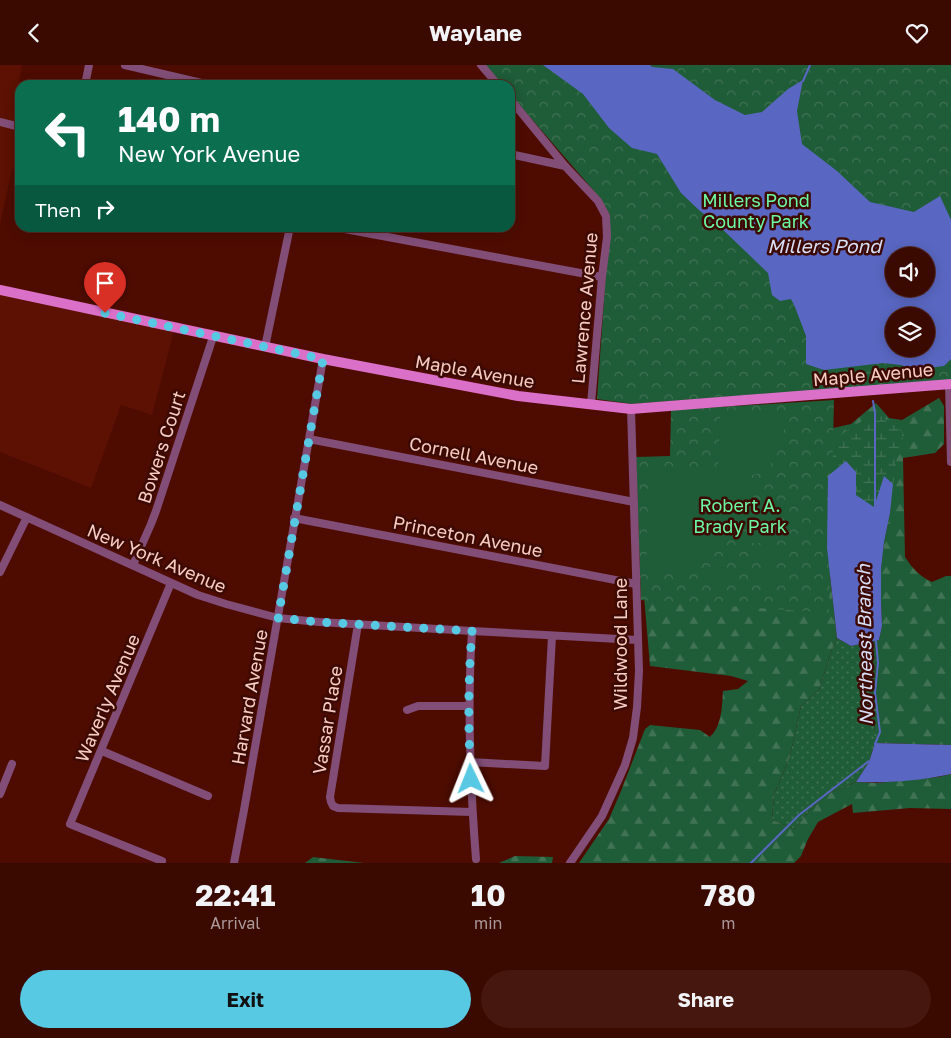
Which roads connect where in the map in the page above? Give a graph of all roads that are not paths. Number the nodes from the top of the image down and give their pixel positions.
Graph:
1 (89, 65) edge
2 (125, 65) edge
3 (481, 65) edge
4 (86, 80) edge
5 (189, 80) edge
6 (494, 80) edge
7 (515, 105) edge
8 (0, 122) edge
9 (15, 126) edge
10 (515, 155) edge
11 (565, 166) junction
12 (289, 232) edge
13 (361, 232) edge
14 (602, 277) junction
15 (0, 290) edge
16 (213, 337) junction
17 (265, 347) junction
18 (323, 359) junction
19 (950, 384) edge
20 (591, 404) junction
21 (630, 409) junction
22 (309, 439) junction
23 (951, 462) edge
24 (634, 502) junction
25 (0, 505) edge
26 (27, 517) junction
27 (294, 518) junction
28 (133, 565) junction
29 (0, 572) edge
30 (171, 583) junction
31 (636, 584) junction
32 (278, 618) junction
33 (358, 624) junction
34 (472, 631) junction
35 (552, 636) junction
36 (637, 640) junction
37 (468, 706) junction
38 (407, 710) dead end
39 (102, 751) junction
40 (470, 762) junction
41 (12, 764) dead end
42 (0, 794) edge
43 (208, 795) dead end
44 (472, 813) junction
45 (476, 859) dead end
46 (162, 861) dead end
47 (234, 863) edge
48 (570, 863) edge

1 - 4 street
2 - 5 street
3 - 6 street
7 - 11 street, Lawrence Avenue
8 - 9 street
10 - 11 street
11 - 14 street, Lawrence Avenue
12 - 17 street
13 - 14 street
14 - 20 street, Lawrence Avenue
15 - 16 main road, Maple Avenue
16 - 17 main road, Maple Avenue
16 - 28 street, Bowers Court
17 - 18 main road, Maple Avenue
18 - 20 main road, Maple Avenue
18 - 22 street, Harvard Avenue
19 - 21 main road, Maple Avenue
19 - 23 street
20 - 21 main road, Maple Avenue
21 - 24 street, Wildwood Lane
22 - 24 street, Cornell Avenue
22 - 27 street, Harvard Avenue
24 - 31 street, Wildwood Lane
25 - 26 street, New York Avenue
26 - 28 street, New York Avenue
26 - 29 street
27 - 31 street, Princeton Avenue
27 - 32 street, Harvard Avenue
28 - 30 street, New York Avenue
30 - 32 street, New York Avenue
30 - 39 street, Waverly Avenue
31 - 36 street, Wildwood Lane
32 - 33 street, New York Avenue
32 - 47 street, Harvard Avenue
33 - 34 street, New York Avenue
33 - 44 street, Vassar Place
34 - 35 street, New York Avenue
34 - 37 street
35 - 36 street, New York Avenue
35 - 40 street
36 - 48 street, Wildwood Lane
37 - 38 street
37 - 40 street
39 - 43 street
39 - 46 street, Waverly Avenue
40 - 44 street
41 - 42 street
44 - 45 street

